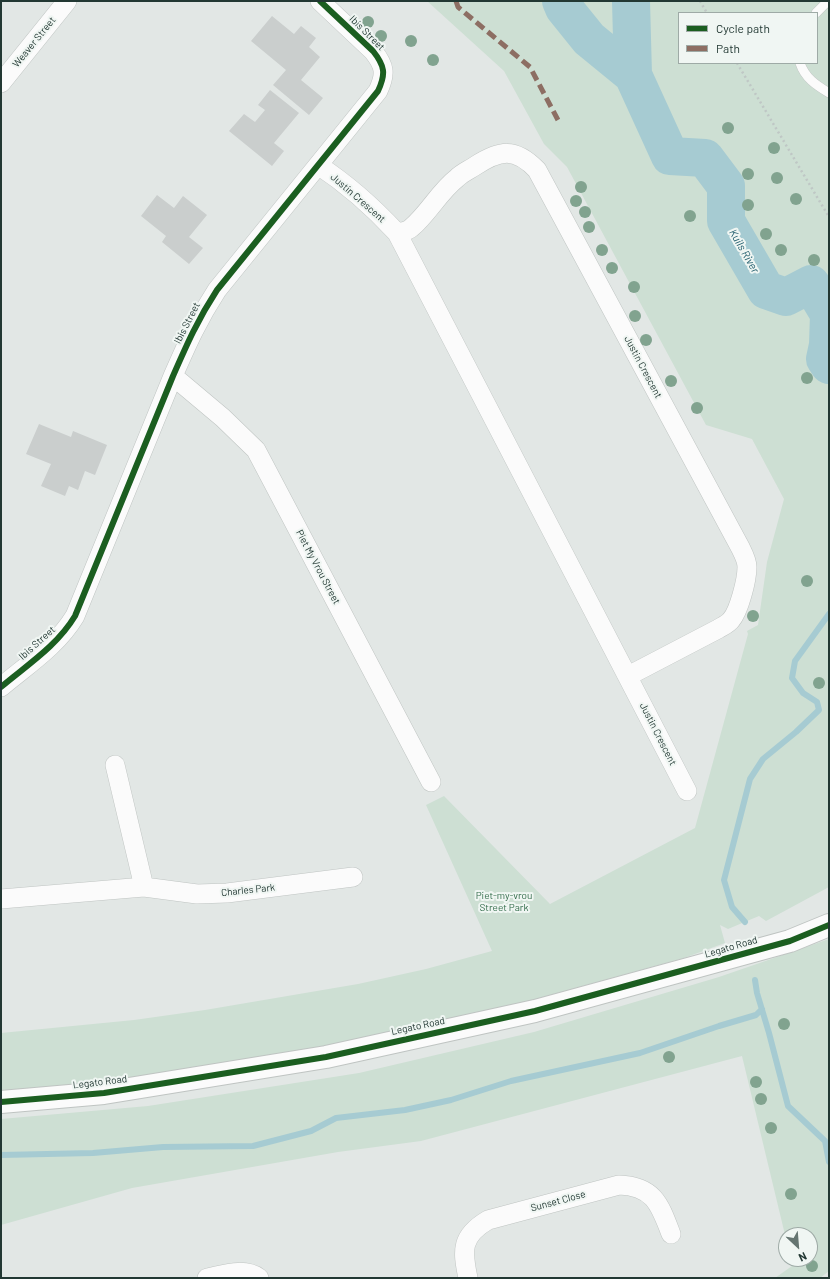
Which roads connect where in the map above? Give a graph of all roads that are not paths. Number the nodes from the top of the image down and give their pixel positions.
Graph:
1 (67, 1) edge
2 (320, 1) edge
3 (828, 1) edge
4 (817, 12) edge
5 (800, 64) edge
6 (1, 84) edge
7 (829, 93) edge
8 (318, 165) junction
9 (397, 233) junction
10 (173, 376) junction
11 (628, 676) junction
12 (1, 687) edge
13 (114, 765) dead end
14 (431, 782) dead end
15 (687, 791) dead end
16 (353, 877) dead end
17 (144, 886) junction
18 (1, 899) edge
19 (829, 910) edge
20 (829, 926) edge
21 (718, 961) junction
22 (1, 1102) edge
23 (671, 1234) dead end
24 (207, 1278) edge
25 (259, 1278) edge
26 (468, 1278) edge

1 - 6 street, Weaver Street
2 - 8 street, Ibis Street
3 - 4 lane
5 - 7 lane
8 - 9 street, Justin Crescent
8 - 10 street, Ibis Street
9 - 11 street, Justin Crescent
9 - 11 street, Justin Crescent
10 - 12 street, Ibis Street
10 - 14 street, Piet My Vrou Street
11 - 15 street, Justin Crescent
13 - 17 street
16 - 17 street, Charles Park
17 - 18 street, Charles Park
19 - 21 street, Legato Road
20 - 21 street, Legato Road
21 - 22 street, Legato Road
23 - 26 street, Sunset Close
24 - 25 street

